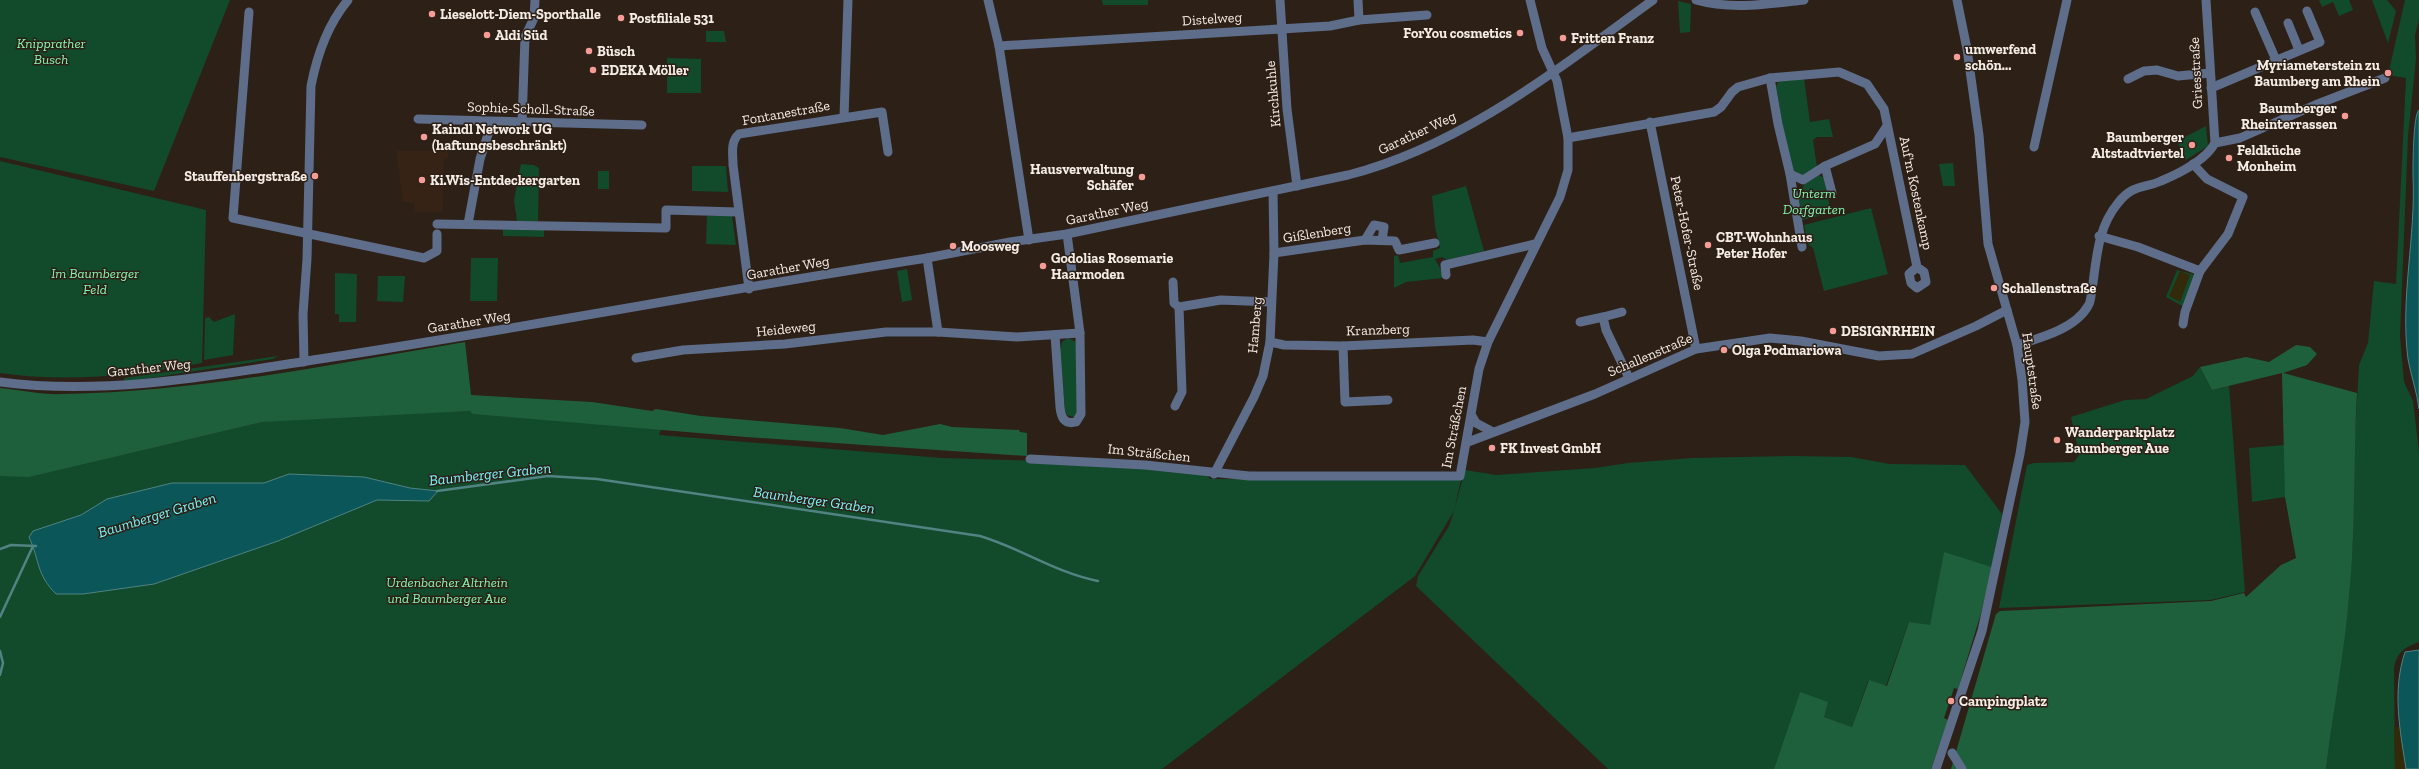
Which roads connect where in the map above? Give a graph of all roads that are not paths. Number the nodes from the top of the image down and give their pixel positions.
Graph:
1 (348, 0) edge
2 (535, 0) edge
3 (848, 0) edge
4 (988, 0) edge
5 (1280, 0) edge
6 (1358, 0) edge
7 (1530, 0) edge
8 (1653, 0) edge
9 (1696, 0) edge
10 (1804, 0) edge
11 (1957, 0) edge
12 (2067, 0) edge
13 (2206, 0) edge
14 (2307, 11) dead end
15 (249, 12) dead end
16 (2255, 12) dead end
17 (1427, 15) dead end
18 (1359, 20) junction
19 (2288, 23) dead end
20 (1281, 29) junction
21 (999, 46) junction
22 (2299, 50) junction
23 (2276, 60) junction
24 (1553, 71) junction
25 (2210, 73) junction
26 (1770, 78) junction
27 (2385, 78) dead end
28 (2128, 80) dead end
29 (2211, 88) junction
30 (844, 117) junction
31 (418, 119) dead end
32 (492, 122) junction
33 (1650, 122) junction
34 (522, 123) junction
35 (642, 125) dead end
36 (1887, 126) junction
37 (1568, 138) junction
38 (1875, 144) junction
39 (2215, 144) junction
40 (1892, 147) junction
41 (2034, 147) dead end
42 (888, 152) dead end
43 (2193, 164) junction
44 (1825, 166) junction
45 (1790, 174) junction
46 (1803, 180) junction
47 (1297, 186) junction
48 (1273, 191) junction
49 (1832, 193) dead end
50 (1794, 196) junction
51 (738, 212) junction
52 (437, 224) dead end
53 (468, 224) junction
54 (307, 233) junction
55 (437, 234) dead end
56 (1067, 234) junction
57 (2099, 236) junction
58 (1029, 240) junction
59 (1365, 240) junction
60 (1382, 240) junction
61 (1435, 243) dead end
62 (1535, 244) junction
63 (1802, 247) dead end
64 (1274, 253) junction
65 (927, 258) junction
66 (1917, 267) dead end
67 (2200, 271) junction
68 (1446, 275) dead end
69 (1173, 282) dead end
70 (748, 289) junction
71 (1272, 302) junction
72 (1179, 307) junction
73 (2007, 310) junction
74 (1622, 312) dead end
75 (1603, 317) junction
76 (1580, 322) dead end
77 (2183, 324) dead end
78 (938, 332) junction
79 (1080, 333) junction
80 (1055, 335) junction
81 (1270, 342) junction
82 (1488, 342) junction
83 (2017, 345) junction
84 (1343, 346) junction
85 (1696, 349) junction
86 (636, 358) dead end
87 (304, 362) junction
88 (1629, 378) junction
89 (0, 382) edge
90 (1388, 400) dead end
91 (1175, 406) dead end
92 (1472, 416) junction
93 (1493, 432) junction
94 (1468, 442) junction
95 (1030, 459) dead end
96 (1214, 474) junction
97 (1952, 753) dead end
98 (1936, 769) edge
99 (1962, 769) edge

1 - 54 street
2 - 34 street
3 - 30 street, Fontanestraße
4 - 21 street
5 - 20 street, Kirchkuhle
6 - 18 street
7 - 24 street, Im Sträßchen
8 - 24 street, Garather Weg
9 - 10 street
11 - 73 street, Hauptstraße
12 - 41 street
13 - 25 street, Griesstraße
14 - 22 street
15 - 54 street
16 - 23 street
17 - 18 street, Distelweg
18 - 20 street, Distelweg
19 - 22 street
20 - 21 street, Distelweg
20 - 47 street, Kirchkuhle
21 - 58 street
22 - 23 street
23 - 29 street
24 - 37 street, Im Sträßchen
24 - 47 street, Garather Weg
25 - 28 street
25 - 29 street, Griesstraße
26 - 33 street
26 - 36 street
26 - 45 street
27 - 39 street
29 - 39 street, Griesstraße
30 - 42 street, Fontanestraße
30 - 51 street, Fontanestraße
31 - 32 street, Sophie-Scholl-Straße
32 - 34 street, Sophie-Scholl-Straße
32 - 53 street
33 - 37 street
33 - 85 street, Peter-Hofer-Straße
34 - 35 street, Sophie-Scholl-Straße
36 - 38 street
36 - 40 street, Auf'm Kostenkamp
37 - 62 street, Im Sträßchen
38 - 40 street
38 - 44 street
39 - 43 street
40 - 66 street, Auf'm Kostenkamp
43 - 57 street
43 - 67 street
44 - 46 street
44 - 49 street
45 - 46 street
45 - 50 street
46 - 50 street
47 - 48 street, Garather Weg
48 - 56 street, Garather Weg
48 - 64 street, Hamberg
50 - 63 street
51 - 53 street
51 - 70 street, Fontanestraße
52 - 53 street
54 - 55 street
54 - 87 street
56 - 58 street, Garather Weg
56 - 79 street
57 - 67 street
57 - 83 street
58 - 65 street, Garather Weg
59 - 60 street, Gißlenberg
59 - 60 street, Gißlenberg
59 - 64 street, Gißlenberg
60 - 61 street, Gißlenberg
62 - 68 street
62 - 82 street, Im Sträßchen
64 - 71 street, Hamberg
65 - 70 street, Garather Weg
65 - 78 street
67 - 77 street
69 - 72 street
70 - 87 street, Garather Weg
71 - 72 street
71 - 81 street, Hamberg
72 - 91 street
73 - 83 street, Hauptstraße
73 - 85 street, Schallenstraße
74 - 75 street
75 - 76 street
75 - 88 street
78 - 80 street, Heideweg
78 - 86 street, Heideweg
79 - 80 street, Heideweg
79 - 80 street
81 - 84 street, Kranzberg
81 - 96 street, Hamberg
82 - 84 street, Kranzberg
82 - 92 street, Im Sträßchen
83 - 98 street, Hauptstraße
84 - 90 street
85 - 88 street, Schallenstraße
87 - 89 street, Garather Weg
88 - 93 street, Schallenstraße
92 - 93 street
92 - 94 street, Im Sträßchen
93 - 94 street, Schallenstraße
94 - 96 street, Im Sträßchen
95 - 96 street, Im Sträßchen
97 - 99 street

